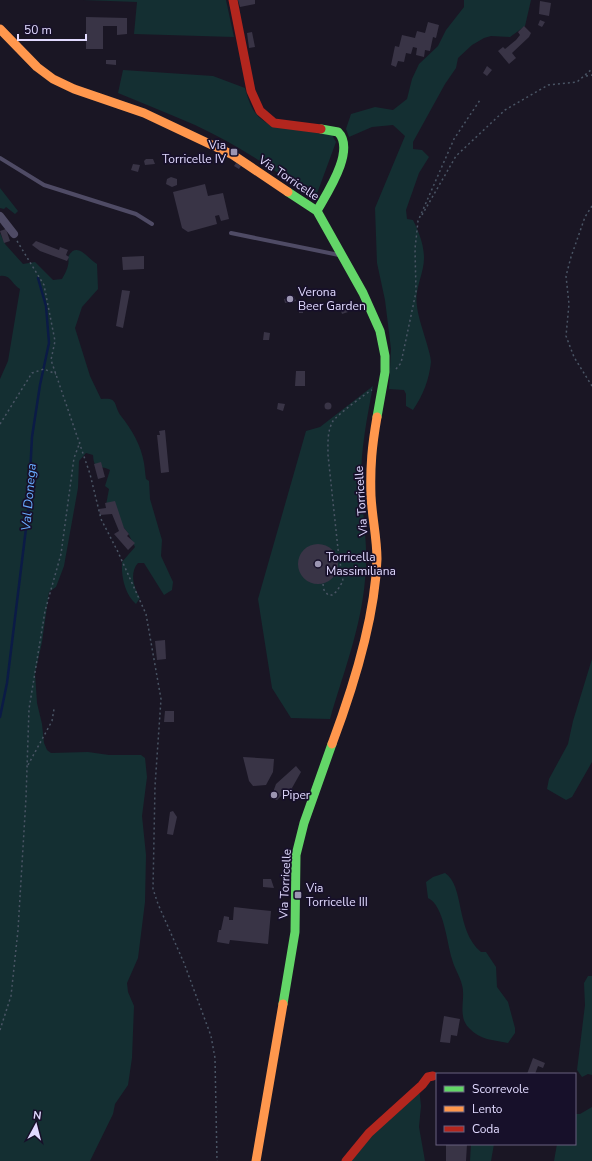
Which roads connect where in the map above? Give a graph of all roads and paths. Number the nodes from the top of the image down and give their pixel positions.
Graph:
1 (233, 0) edge
2 (0, 29) edge
3 (592, 69) edge
4 (592, 75) edge
5 (584, 76) junction
6 (480, 100) dead end
7 (0, 158) edge
8 (592, 206) edge
9 (317, 211) junction
10 (0, 216) edge
11 (418, 221) junction
12 (152, 224) dead end
13 (232, 233) dead end
14 (14, 234) joint
15 (341, 256) junction
16 (56, 374) junction
17 (384, 383) junction
18 (592, 386) edge
19 (0, 424) edge
20 (80, 442) junction
21 (323, 584) dead end
22 (54, 709) dead end
23 (27, 767) junction
24 (0, 1030) edge
25 (433, 1076) dead end
26 (217, 1161) edge
27 (256, 1161) edge
28 (346, 1161) edge

1 - 9 street
2 - 9 street, Via Torricelle
3 - 5 path
4 - 5 path
5 - 11 path
6 - 11 path
7 - 12 lane
8 - 18 path
9 - 15 street, Via Torricelle
10 - 14 street
11 - 17 path
13 - 15 lane
14 - 16 path
15 - 17 street, Via Torricelle
16 - 19 path
16 - 20 path
17 - 21 path
17 - 27 street, Via Torricelle
20 - 23 path
20 - 26 path
22 - 23 path
23 - 24 path
25 - 28 street

